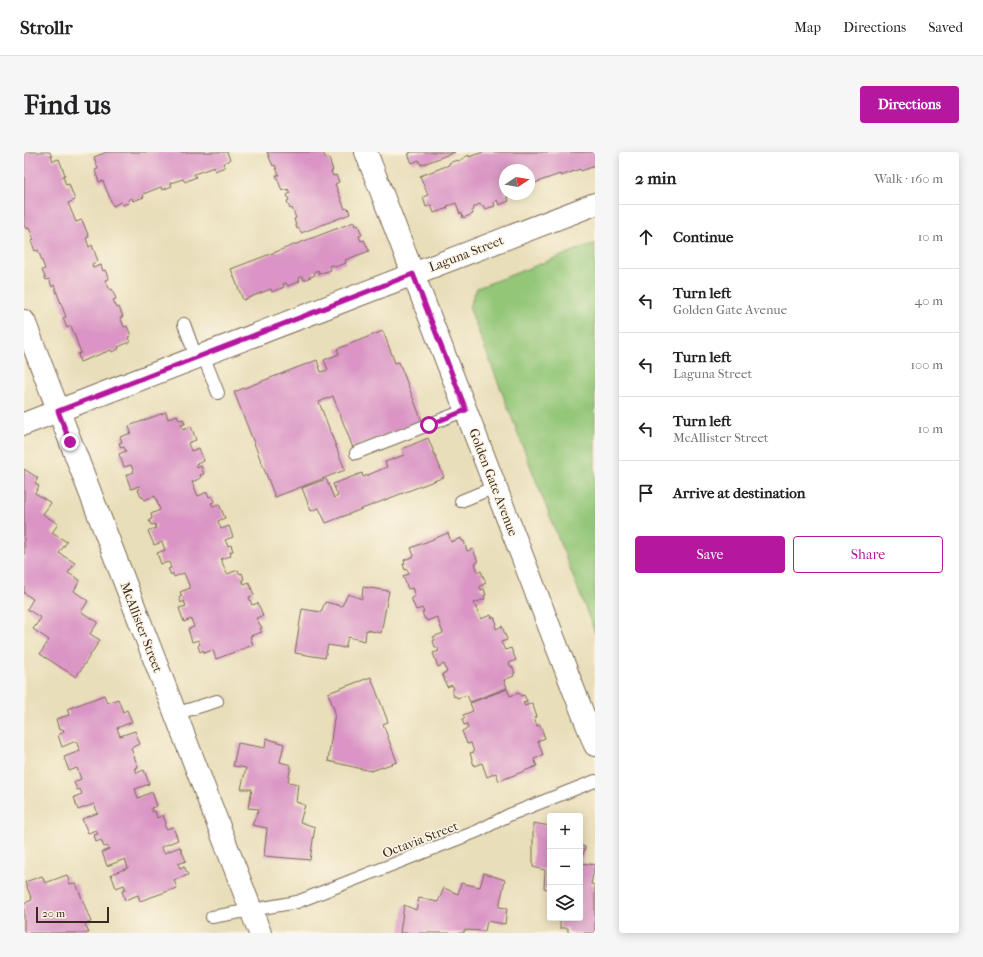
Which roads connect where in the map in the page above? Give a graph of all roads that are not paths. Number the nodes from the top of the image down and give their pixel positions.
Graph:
1 (366, 152) edge
2 (595, 204) edge
3 (413, 274) junction
4 (24, 321) edge
5 (184, 324) dead end
6 (199, 356) junction
7 (218, 393) dead end
8 (466, 410) junction
9 (58, 411) junction
10 (24, 424) edge
11 (356, 453) dead end
12 (495, 487) junction
13 (461, 501) dead end
14 (217, 701) dead end
15 (175, 714) junction
16 (595, 745) edge
17 (595, 780) edge
18 (251, 910) junction
19 (212, 917) dead end
20 (260, 933) edge

1 - 3 street, Golden Gate Avenue
2 - 3 street, Laguna Street
3 - 6 street, Laguna Street
3 - 8 street, Golden Gate Avenue
4 - 9 street, McAllister Street
5 - 6 lane
6 - 7 lane
6 - 9 street, Laguna Street
8 - 11 lane
8 - 12 street, Golden Gate Avenue
9 - 10 street, Laguna Street
9 - 15 street, McAllister Street
12 - 13 lane
12 - 16 street, Golden Gate Avenue
14 - 15 lane
15 - 18 street, McAllister Street
17 - 18 lane, Octavia Street
18 - 19 lane, Octavia Street
18 - 20 street, McAllister Street

